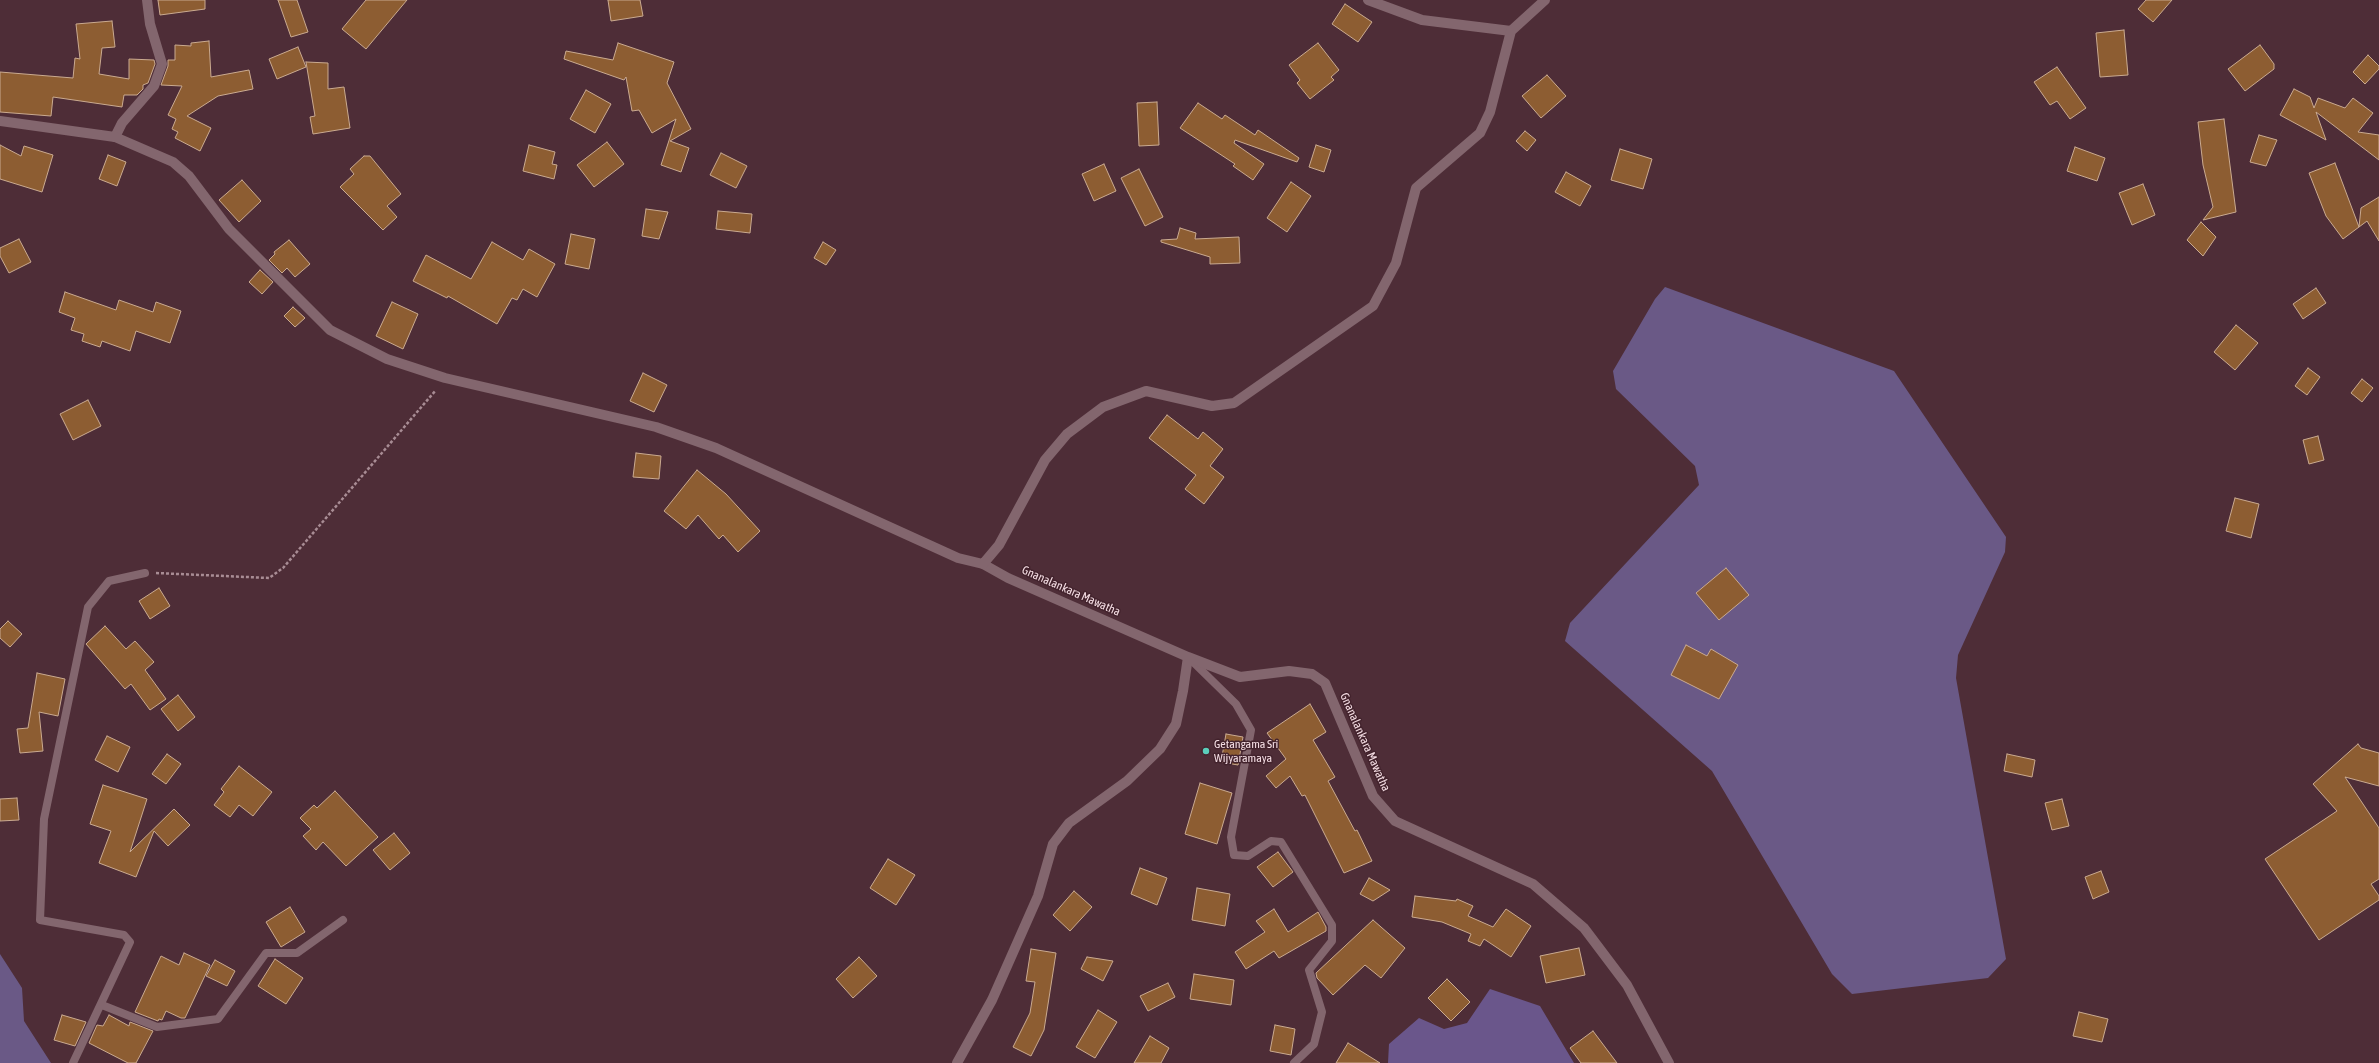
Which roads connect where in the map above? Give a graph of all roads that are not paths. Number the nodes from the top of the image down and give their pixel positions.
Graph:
1 (148, 0) edge
2 (1368, 0) edge
3 (1545, 0) edge
4 (1511, 31) junction
5 (0, 120) edge
6 (115, 137) junction
7 (982, 564) junction
8 (145, 573) dead end
9 (1188, 657) junction
10 (344, 920) dead end
11 (102, 1005) junction
12 (73, 1063) edge
13 (957, 1063) edge
14 (1294, 1063) edge
15 (1668, 1063) edge

1 - 6 street
2 - 4 street
3 - 4 street
4 - 7 street
5 - 6 street, Gnanalankara Mawatha
6 - 7 street, Gnanalankara Mawatha
7 - 9 street, Gnanalankara Mawatha
8 - 11 lane
9 - 13 street
9 - 14 lane
9 - 15 street, Gnanalankara Mawatha
10 - 11 lane
11 - 12 lane

